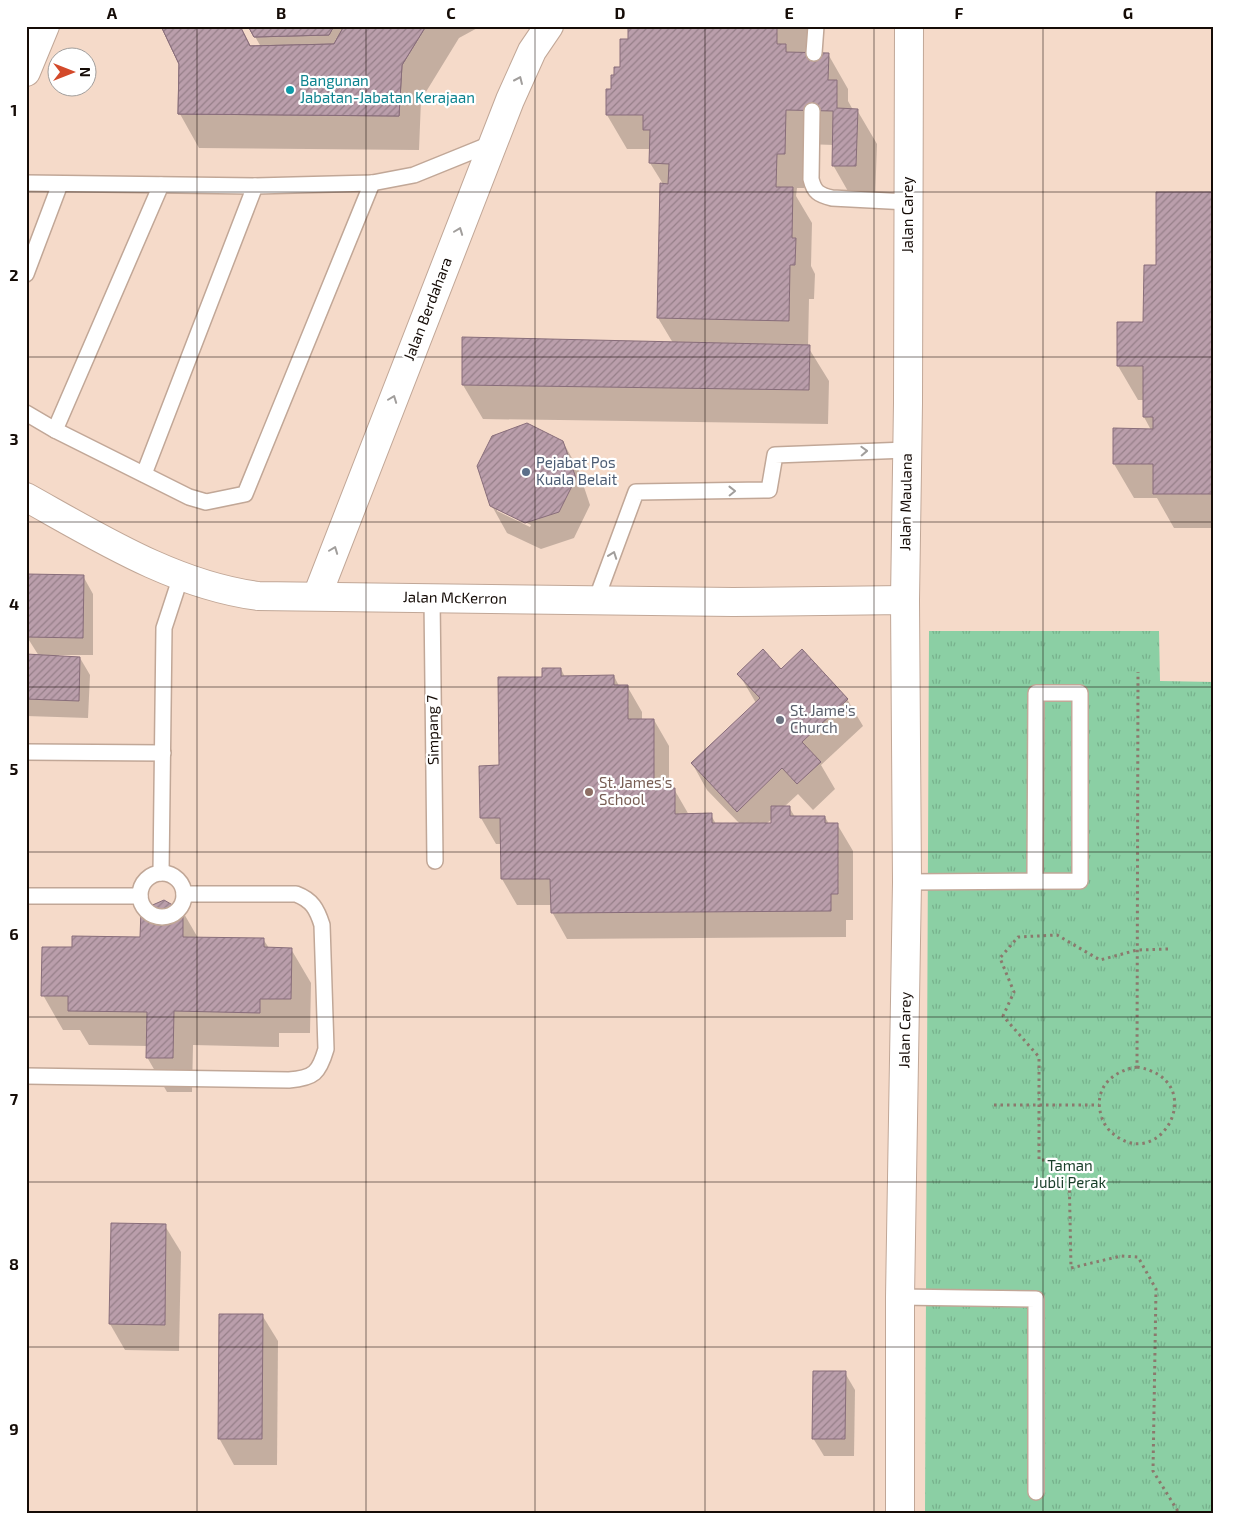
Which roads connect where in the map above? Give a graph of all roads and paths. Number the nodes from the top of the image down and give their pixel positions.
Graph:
1 (44, 26) edge
2 (549, 26) edge
3 (816, 26) edge
4 (909, 26) edge
5 (814, 53) dead end
6 (26, 72) edge
7 (812, 111) dead end
8 (493, 143) junction
9 (26, 183) edge
10 (372, 183) junction
11 (60, 184) junction
12 (162, 185) junction
13 (256, 186) junction
14 (908, 202) junction
15 (26, 274) edge
16 (908, 403) joint
17 (26, 413) edge
18 (55, 430) junction
19 (907, 450) junction
20 (144, 474) junction
21 (26, 497) edge
22 (181, 576) junction
23 (317, 596) junction
24 (432, 598) junction
25 (596, 600) junction
26 (904, 600) junction
27 (1138, 672) dead end
28 (26, 752) edge
29 (163, 753) junction
30 (435, 861) dead end
31 (162, 873) junction
32 (1035, 881) junction
33 (907, 882) junction
34 (184, 894) junction
35 (26, 896) edge
36 (140, 896) junction
37 (1168, 949) dead end
38 (1137, 950) junction
39 (1137, 1066) junction
40 (26, 1076) edge
41 (994, 1105) dead end
42 (1039, 1105) junction
43 (1099, 1105) junction
44 (900, 1297) junction
45 (1036, 1492) dead end
46 (900, 1513) edge
47 (1179, 1513) edge

1 - 6 main road
8 -> 2 main road, Jalan Berdahara
3 - 5 lane
4 - 14 main road, Jalan Carey
7 - 14 lane
8 - 10 lane
23 -> 8 main road, Jalan Berdahara
9 - 11 lane
10 - 13 lane
10 - 20 lane
11 - 12 lane
11 - 15 lane
12 - 13 lane
12 - 18 lane
13 - 20 lane
14 - 16 main road, Jalan Carey
16 - 19 main road, Jalan Maulana
17 - 18 lane
18 - 20 lane
25 -> 19 lane
19 - 26 main road, Jalan Maulana
21 - 22 main road, Jalan McKerron
22 - 23 main road, Jalan McKerron
22 - 29 lane
23 - 24 main road, Jalan McKerron
24 - 25 main road, Jalan McKerron
24 - 30 lane, Simpang 7
25 - 26 main road, Jalan McKerron
26 - 33 main road, Jalan Carey
27 - 38 path
28 - 29 lane
29 - 31 lane
31 - 34 lane
31 - 36 lane
32 - 32 lane
32 - 33 lane
33 - 44 main road, Jalan Carey
34 - 36 lane
34 - 40 lane
35 - 36 lane
37 - 38 path
38 - 39 path
38 - 42 path
39 - 43 path
39 - 43 path
41 - 42 path
42 - 43 path
42 - 47 path
44 - 45 lane
44 - 46 main road, Jalan Carey

